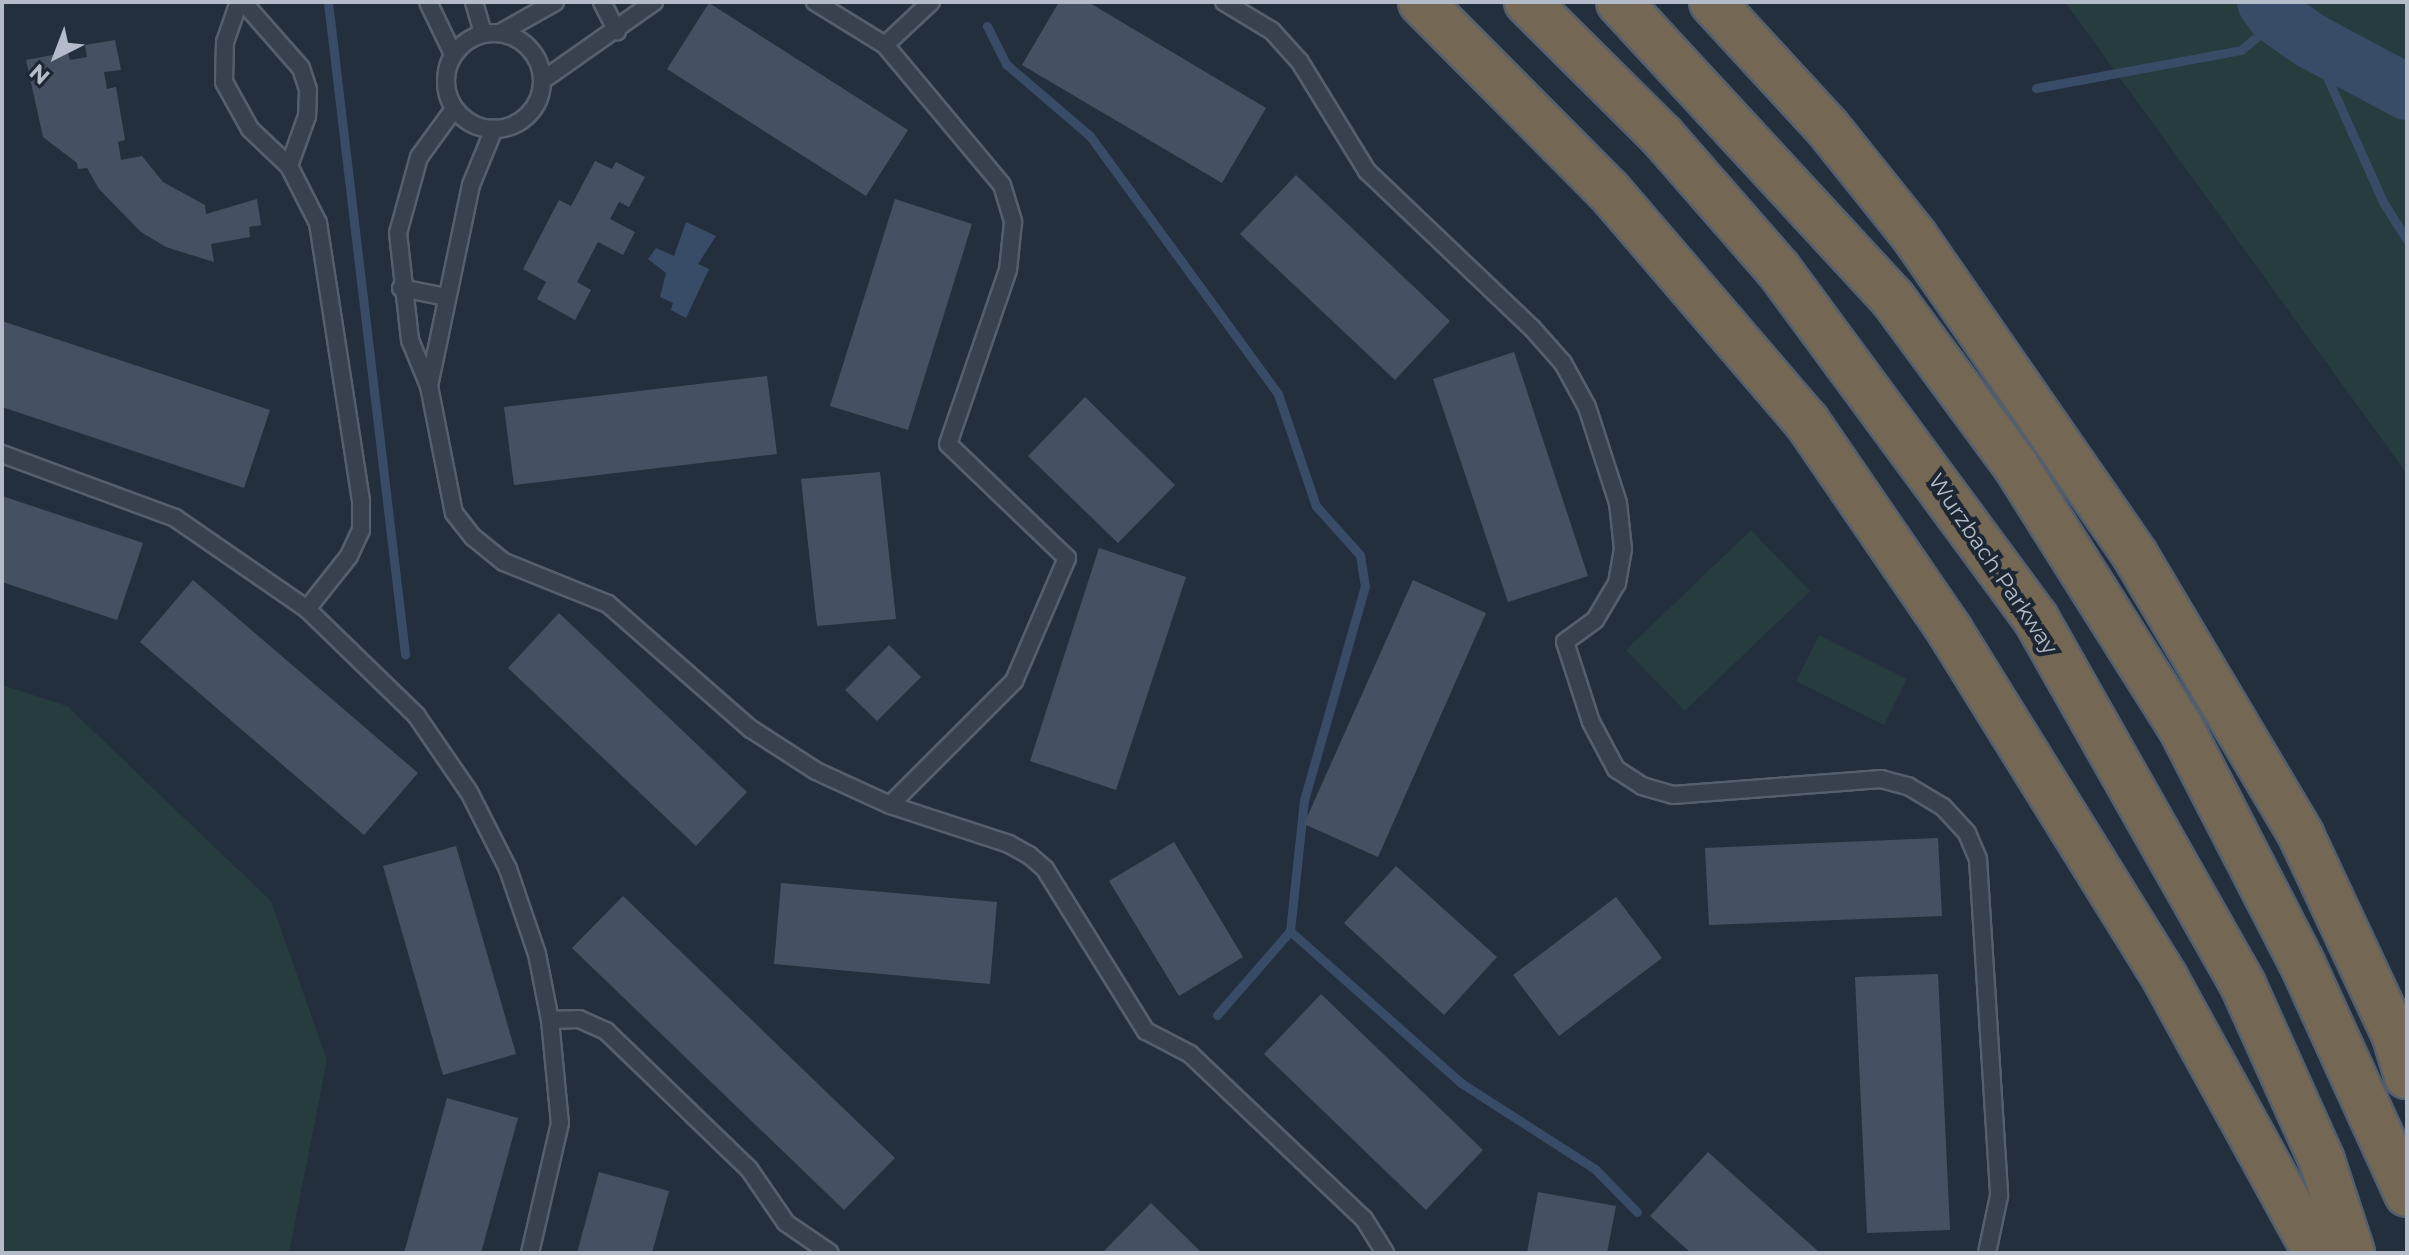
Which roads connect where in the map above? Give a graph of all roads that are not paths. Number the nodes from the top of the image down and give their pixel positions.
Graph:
1 (241, 2) edge
2 (428, 2) edge
3 (474, 2) edge
4 (555, 2) edge
5 (602, 2) edge
6 (654, 2) edge
7 (815, 2) edge
8 (931, 2) edge
9 (1224, 2) edge
10 (1421, 2) edge
11 (1527, 2) edge
12 (1619, 2) edge
13 (1712, 2) edge
14 (617, 31) junction
15 (502, 32) junction
16 (483, 33) junction
17 (885, 45) junction
18 (453, 54) junction
19 (543, 80) junction
20 (454, 109) junction
21 (494, 129) junction
22 (289, 166) junction
23 (401, 288) junction
24 (446, 297) junction
25 (429, 386) junction
26 (2, 454) edge
27 (307, 609) junction
28 (890, 805) junction
29 (550, 1020) junction
30 (2407, 1076) edge
31 (2407, 1194) edge
32 (530, 1253) edge
33 (830, 1253) edge
34 (1385, 1253) edge
35 (1987, 1253) edge
36 (2316, 1253) edge
37 (2352, 1253) edge

1 - 22 lane
1 - 22 lane
2 - 18 lane
3 - 16 lane
4 - 15 lane
5 - 14 lane
6 - 14 lane
7 - 17 lane
8 - 17 lane
9 - 35 lane
10 - 36 highway
11 - 37 highway, Wurzbach Parkway
12 - 31 highway
13 - 30 highway
14 - 19 lane
15 - 16 lane
15 - 19 lane
16 - 18 lane
17 - 28 lane
18 - 20 lane
19 - 21 lane
20 - 21 lane
20 - 23 lane
21 - 24 lane
22 - 27 lane
23 - 24 lane
23 - 25 lane
24 - 25 lane
25 - 28 lane
26 - 27 lane
27 - 29 lane
28 - 34 lane
29 - 32 lane
29 - 33 lane

